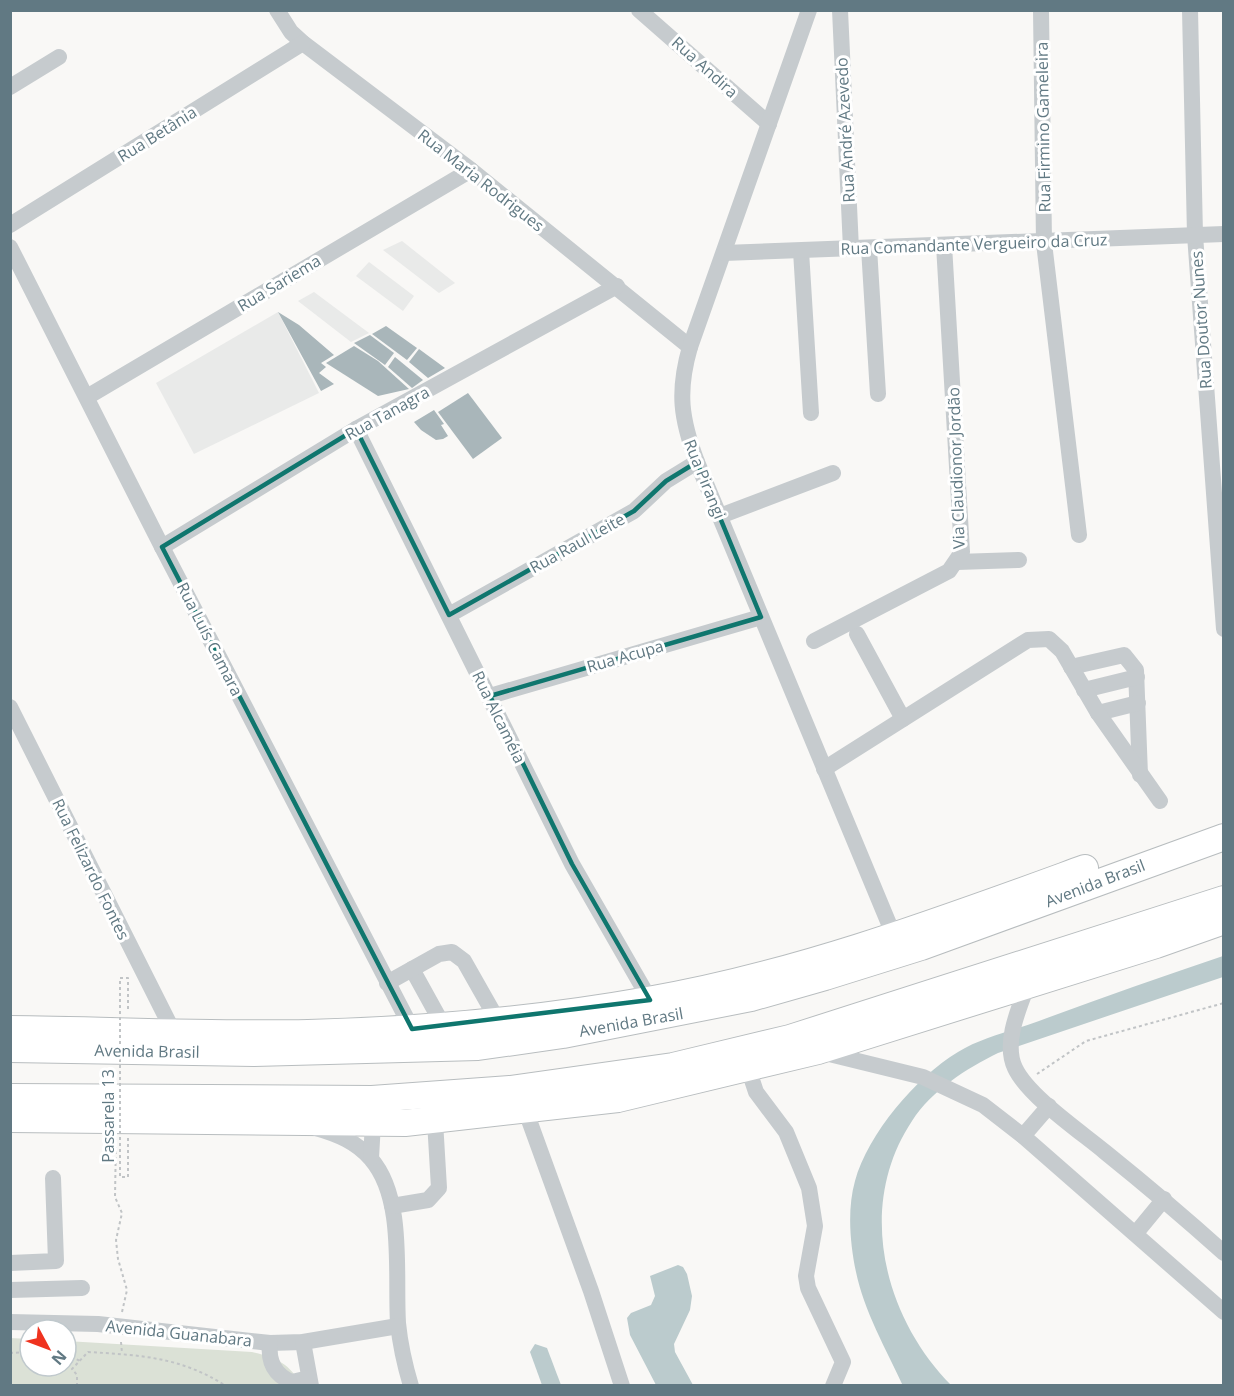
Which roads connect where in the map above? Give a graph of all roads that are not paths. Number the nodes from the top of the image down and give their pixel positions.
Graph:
1 (277, 10) edge
2 (639, 10) edge
3 (809, 10) edge
4 (840, 10) edge
5 (1041, 10) edge
6 (1190, 10) edge
7 (303, 43) junction
8 (59, 57) dead end
9 (10, 87) edge
10 (769, 124) junction
11 (471, 170) junction
12 (10, 225) edge
13 (1224, 234) edge
14 (1195, 235) junction
15 (1044, 243) junction
16 (944, 245) junction
17 (10, 247) edge
18 (868, 248) junction
19 (851, 249) junction
20 (801, 250) junction
21 (724, 254) junction
22 (617, 286) junction
23 (690, 346) junction
24 (878, 394) dead end
25 (87, 397) junction
26 (811, 413) dead end
27 (356, 429) junction
28 (697, 462) junction
29 (833, 472) dead end
30 (720, 516) junction
31 (1080, 535) dead end
32 (162, 547) junction
33 (1019, 560) dead end
34 (957, 562) junction
35 (449, 615) junction
36 (761, 616) junction
37 (1224, 629) edge
38 (857, 634) dead end
39 (814, 641) dead end
40 (1071, 667) junction
41 (1137, 678) junction
42 (1084, 690) junction
43 (489, 696) junction
44 (1137, 703) junction
45 (10, 707) edge
46 (1098, 713) junction
47 (903, 719) junction
48 (824, 769) junction
49 (1140, 777) junction
50 (1160, 801) dead end
51 (1224, 818) edge
52 (1224, 837) edge
53 (1224, 899) edge
54 (1224, 921) edge
55 (894, 936) junction
56 (412, 969) junction
57 (387, 983) junction
58 (1028, 984) junction
59 (650, 1000) junction
60 (498, 1021) junction
61 (444, 1027) junction
62 (10, 1029) edge
63 (412, 1029) junction
64 (173, 1031) junction
65 (10, 1049) edge
66 (818, 1051) junction
67 (254, 1053) junction
68 (748, 1068) junction
69 (10, 1097) edge
70 (1049, 1106) junction
71 (525, 1109) junction
72 (10, 1119) edge
73 (435, 1121) junction
74 (286, 1122) junction
75 (373, 1123) junction
76 (1023, 1136) junction
77 (371, 1158) junction
78 (53, 1178) dead end
79 (1164, 1199) junction
80 (392, 1206) junction
81 (1136, 1233) junction
82 (1224, 1253) edge
83 (11, 1262) edge
84 (82, 1288) dead end
85 (10, 1290) edge
86 (1224, 1312) edge
87 (10, 1322) edge
88 (398, 1326) junction
89 (270, 1342) junction
90 (303, 1342) junction
91 (310, 1382) edge
92 (411, 1386) edge
93 (622, 1386) edge
94 (833, 1386) edge

1 - 7 street, Rua Maria Rodrigues
2 - 10 street, Rua Andira
3 - 10 street, Rua Pirangi
4 - 19 street, Rua André Azevedo
5 - 15 street, Rua Firmino Gameleira
6 - 14 street, Rua Doutor Nunes
7 - 11 street, Rua Maria Rodrigues
7 - 12 street, Rua Betânia
8 - 9 street
10 - 21 street, Rua Pirangi
11 - 22 street, Rua Maria Rodrigues
11 - 25 street, Rua Sariema
13 - 14 street, Rua Comandante Vergueiro da Cruz
14 - 15 street, Rua Comandante Vergueiro da Cruz
14 - 37 street, Rua Doutor Nunes
15 - 16 street, Rua Comandante Vergueiro da Cruz
15 - 31 street, Rua Firmino Gameleira
16 - 18 street, Rua Comandante Vergueiro da Cruz
16 - 34 street, Via Claudionor Jordão
17 - 25 street, Rua Luís Camara
18 - 19 street, Rua Comandante Vergueiro da Cruz
18 - 24 street
19 - 20 street, Rua Comandante Vergueiro da Cruz
20 - 21 street, Rua Comandante Vergueiro da Cruz
20 - 26 street
21 - 23 street, Rua Pirangi
22 - 23 street, Rua Maria Rodrigues
22 - 27 street, Rua Tanagra
23 - 28 street, Rua Pirangi
25 - 32 street, Rua Luís Camara
27 - 32 street, Rua Tanagra
27 - 35 street, Rua Alcaméia
28 - 30 street, Rua Pirangi
28 - 35 street, Rua Raul Leite
29 - 30 street
30 - 36 street, Rua Pirangi
32 - 57 street, Rua Luís Camara
33 - 34 street
34 - 39 street, Via Claudionor Jordão
35 - 43 street, Rua Alcaméia
36 - 43 street, Rua Acupa
36 - 48 street, Rua Pirangi
38 - 47 street
40 - 41 street
40 - 42 street
40 - 47 street
41 - 42 street
41 - 44 street
42 - 46 street
43 - 59 street, Rua Alcaméia
44 - 46 street
44 - 49 street
45 - 64 street, Rua Felizardo Fontes
46 - 49 street
47 - 48 street
48 - 55 street, Rua Pirangi
49 - 50 street
51 - 55 highway, Avenida Brasil
52 - 67 highway, Avenida Brasil
53 - 69 highway
54 - 58 highway
55 - 59 highway, Avenida Brasil
56 - 57 street
56 - 60 street
56 - 61 street
57 - 63 street, Rua Luís Camara
58 - 66 highway
58 - 70 street
59 - 60 highway, Avenida Brasil
59 - 67 highway
60 - 61 highway, Avenida Brasil
61 - 63 highway, Avenida Brasil
62 - 64 highway, Avenida Brasil
63 - 64 highway, Avenida Brasil
65 - 67 highway, Avenida Brasil
66 - 68 highway
66 - 76 street
68 - 71 highway
68 - 94 street
70 - 76 street
70 - 79 street
71 - 73 highway
71 - 93 street
72 - 74 highway
73 - 75 highway
73 - 80 street
74 - 75 highway
74 - 77 street
75 - 77 street
76 - 81 street
77 - 80 street
78 - 83 street
79 - 81 street
79 - 82 street
80 - 88 street
81 - 86 street
84 - 85 street
87 - 89 street, Avenida Guanabara
88 - 90 street, Avenida Guanabara
88 - 92 street
89 - 90 street, Avenida Guanabara
89 - 91 street
90 - 91 street

